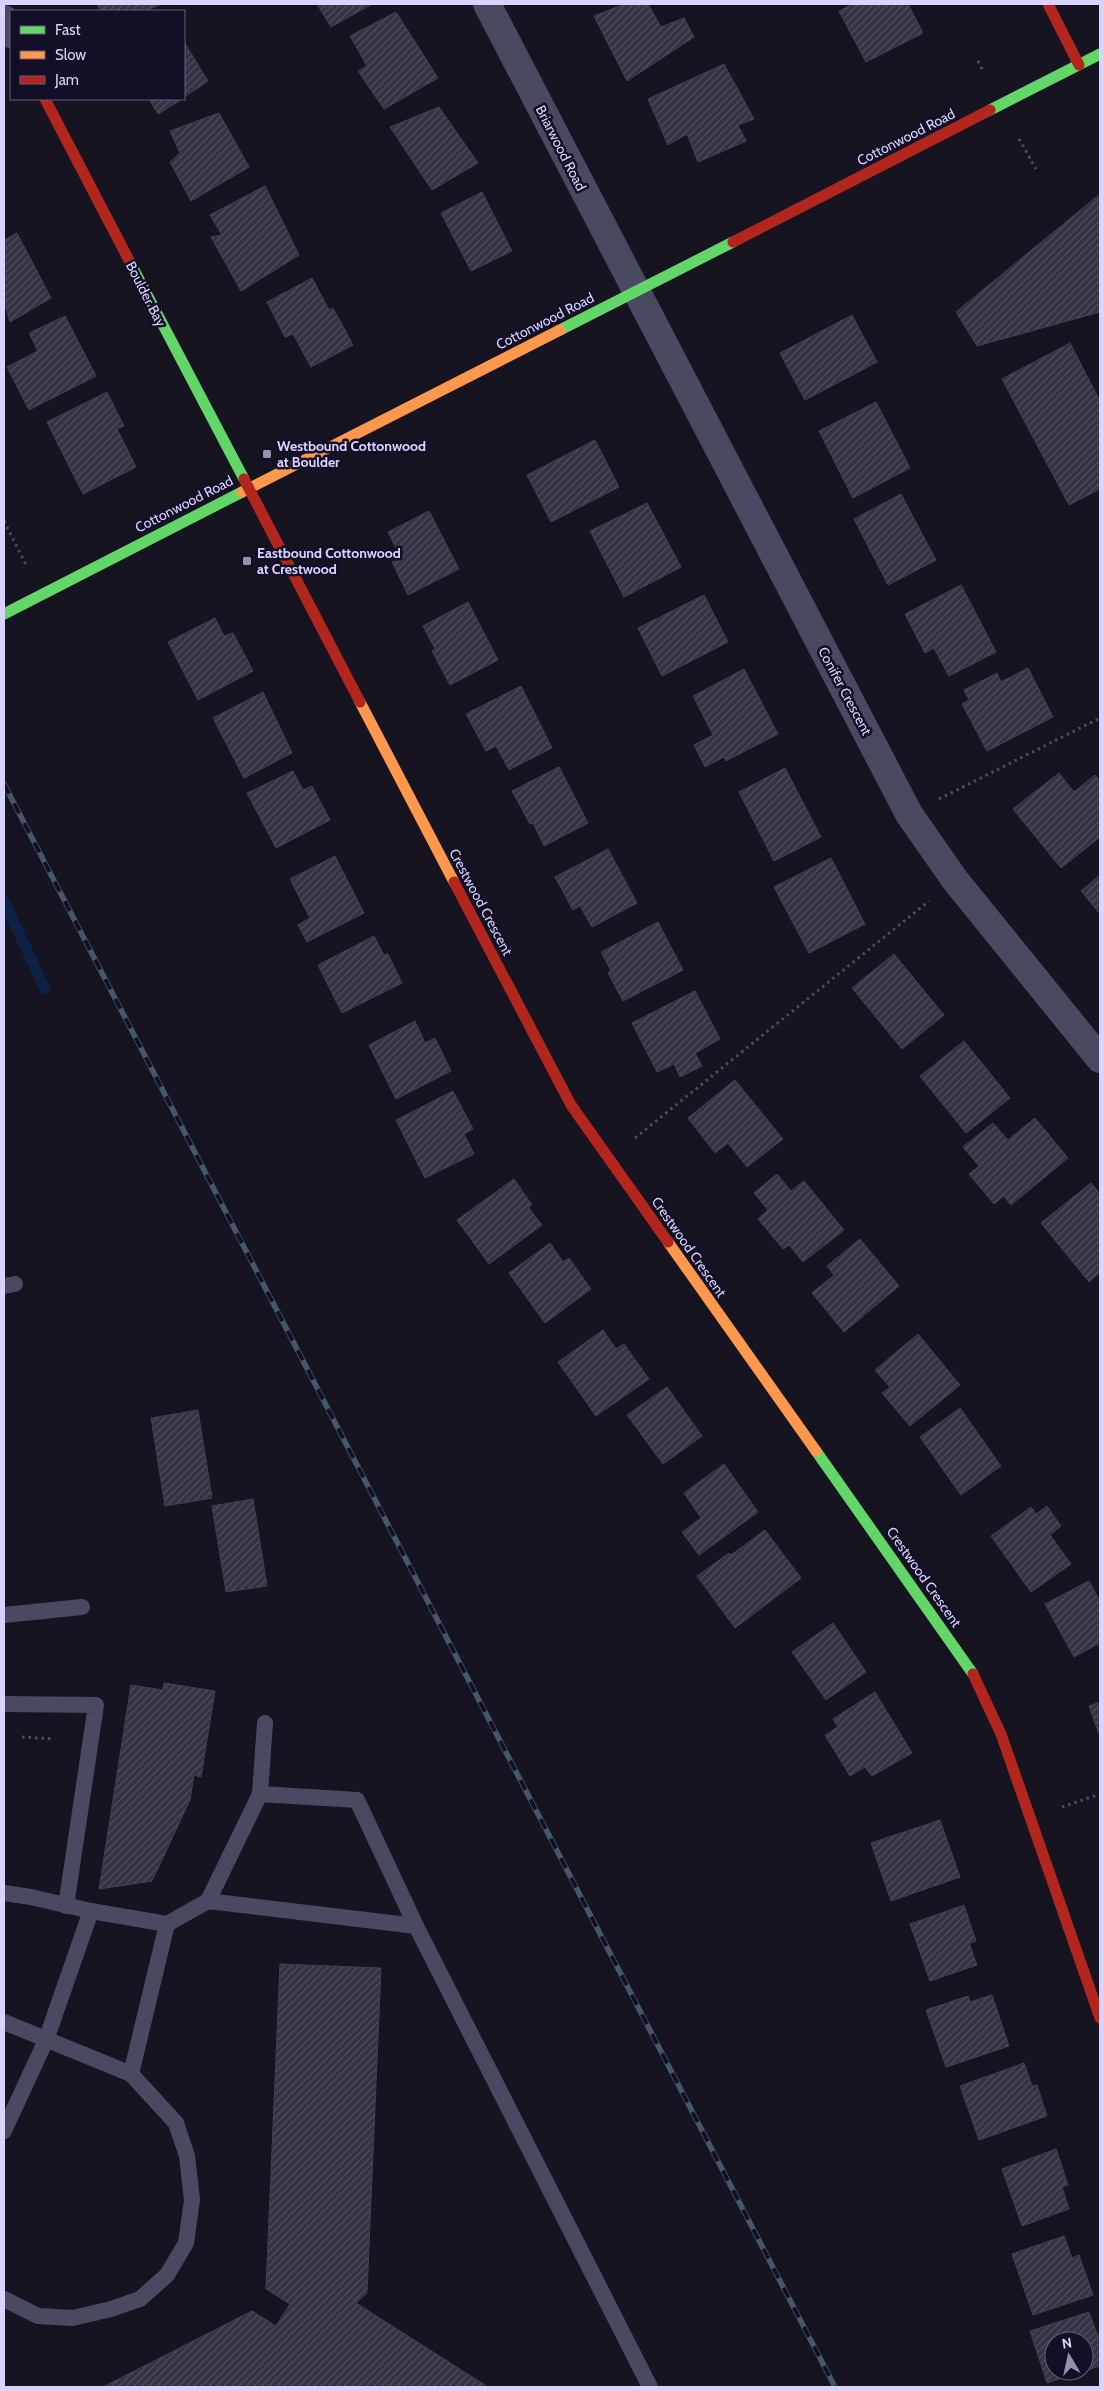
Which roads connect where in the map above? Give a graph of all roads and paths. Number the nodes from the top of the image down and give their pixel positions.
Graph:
1 (487, 4) edge
2 (1048, 4) edge
3 (4, 19) edge
4 (10, 32) edge
5 (1100, 54) edge
6 (978, 61) dead end
7 (1079, 65) junction
8 (984, 73) dead end
9 (46, 100) edge
10 (1019, 139) dead end
11 (1036, 169) dead end
12 (636, 292) junction
13 (247, 488) junction
14 (4, 521) edge
15 (41, 595) junction
16 (4, 614) edge
17 (1100, 718) edge
18 (909, 814) junction
19 (955, 880) junction
20 (1100, 1059) edge
21 (609, 1159) junction
22 (82, 1607) dead end
23 (4, 1615) edge
24 (4, 1704) edge
25 (265, 1723) dead end
26 (22, 1737) dead end
27 (54, 1739) dead end
28 (260, 1794) junction
29 (1100, 1794) edge
30 (1030, 1818) junction
31 (4, 1893) edge
32 (208, 1901) junction
33 (66, 1906) junction
34 (91, 1911) junction
35 (167, 1924) junction
36 (416, 1926) junction
37 (1100, 2018) edge
38 (4, 2022) edge
39 (46, 2040) junction
40 (131, 2074) junction
41 (4, 2131) edge
42 (4, 2300) edge
43 (650, 2387) edge

1 - 12 street, Briarwood Road
2 - 7 street
3 - 4 street
5 - 7 street, Cottonwood Road
6 - 8 path
7 - 12 street, Cottonwood Road
9 - 13 street, Boulder Bay
10 - 11 path
12 - 13 street, Cottonwood Road
12 - 18 street, Conifer Crescent
13 - 15 street, Cottonwood Road
13 - 21 street, Crestwood Crescent
14 - 15 path
15 - 16 street, Cottonwood Road
17 - 18 path
18 - 19 street, Conifer Crescent
19 - 20 street, Conifer Crescent
19 - 21 path
21 - 30 street, Crestwood Crescent
22 - 23 lane
24 - 33 lane
25 - 28 lane
26 - 27 path
28 - 32 lane
28 - 36 lane
29 - 30 path
30 - 37 street, Crestwood Crescent
31 - 33 lane
32 - 35 lane
32 - 36 lane
33 - 34 lane
34 - 35 lane
34 - 39 lane
35 - 40 lane
36 - 43 lane
38 - 39 lane
39 - 40 lane
39 - 41 lane
40 - 42 lane

